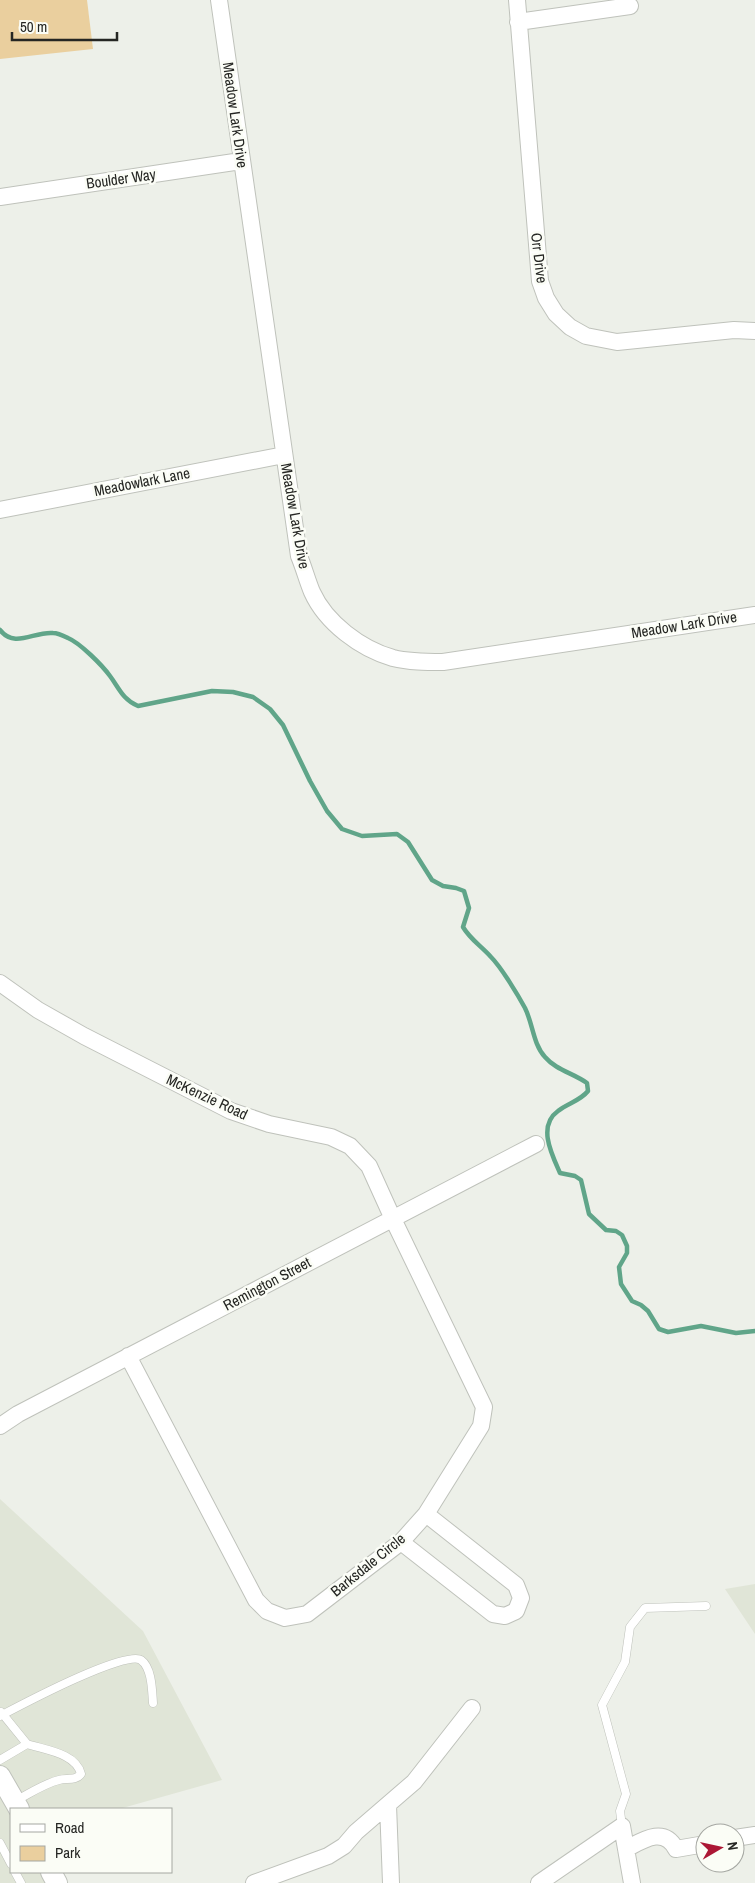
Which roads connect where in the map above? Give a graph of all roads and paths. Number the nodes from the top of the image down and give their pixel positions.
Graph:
1 (220, 0) edge
2 (517, 0) edge
3 (630, 6) dead end
4 (518, 22) junction
5 (241, 161) junction
6 (0, 197) edge
7 (755, 330) edge
8 (284, 455) junction
9 (0, 510) edge
10 (755, 615) edge
11 (0, 983) edge
12 (536, 1144) dead end
13 (393, 1219) junction
14 (128, 1356) junction
15 (0, 1426) edge
16 (426, 1514) junction
17 (401, 1542) junction
18 (706, 1606) dead end
19 (153, 1703) dead end
20 (472, 1708) dead end
21 (1, 1714) edge
22 (27, 1744) junction
23 (0, 1760) edge
24 (0, 1776) edge
25 (16, 1805) edge
26 (388, 1805) junction
27 (622, 1826) junction
28 (0, 1844) edge
29 (695, 1846) edge
30 (626, 1849) junction
31 (10, 1862) edge
32 (254, 1883) edge
33 (391, 1883) edge
34 (539, 1883) edge
35 (632, 1883) edge

1 - 5 street, Meadow Lark Drive
2 - 4 street, Orr Drive
3 - 4 street
4 - 7 street, Orr Drive
5 - 6 street, Boulder Way
5 - 8 street, Meadow Lark Drive
8 - 9 street, Meadowlark Lane
8 - 10 street, Meadow Lark Drive
11 - 13 street, McKenzie Road
12 - 13 street, Remington Street
13 - 14 street, Remington Street
13 - 16 street, Barksdale Circle
14 - 15 street, Remington Street
14 - 17 street, Barksdale Circle
16 - 17 street, Barksdale Circle
16 - 17 street
18 - 27 lane
19 - 21 lane
20 - 26 street
21 - 22 lane
22 - 23 lane
22 - 25 lane
24 - 25 street
26 - 32 street
26 - 33 street
27 - 30 street
27 - 34 street
28 - 31 lane
29 - 30 street
30 - 35 street

